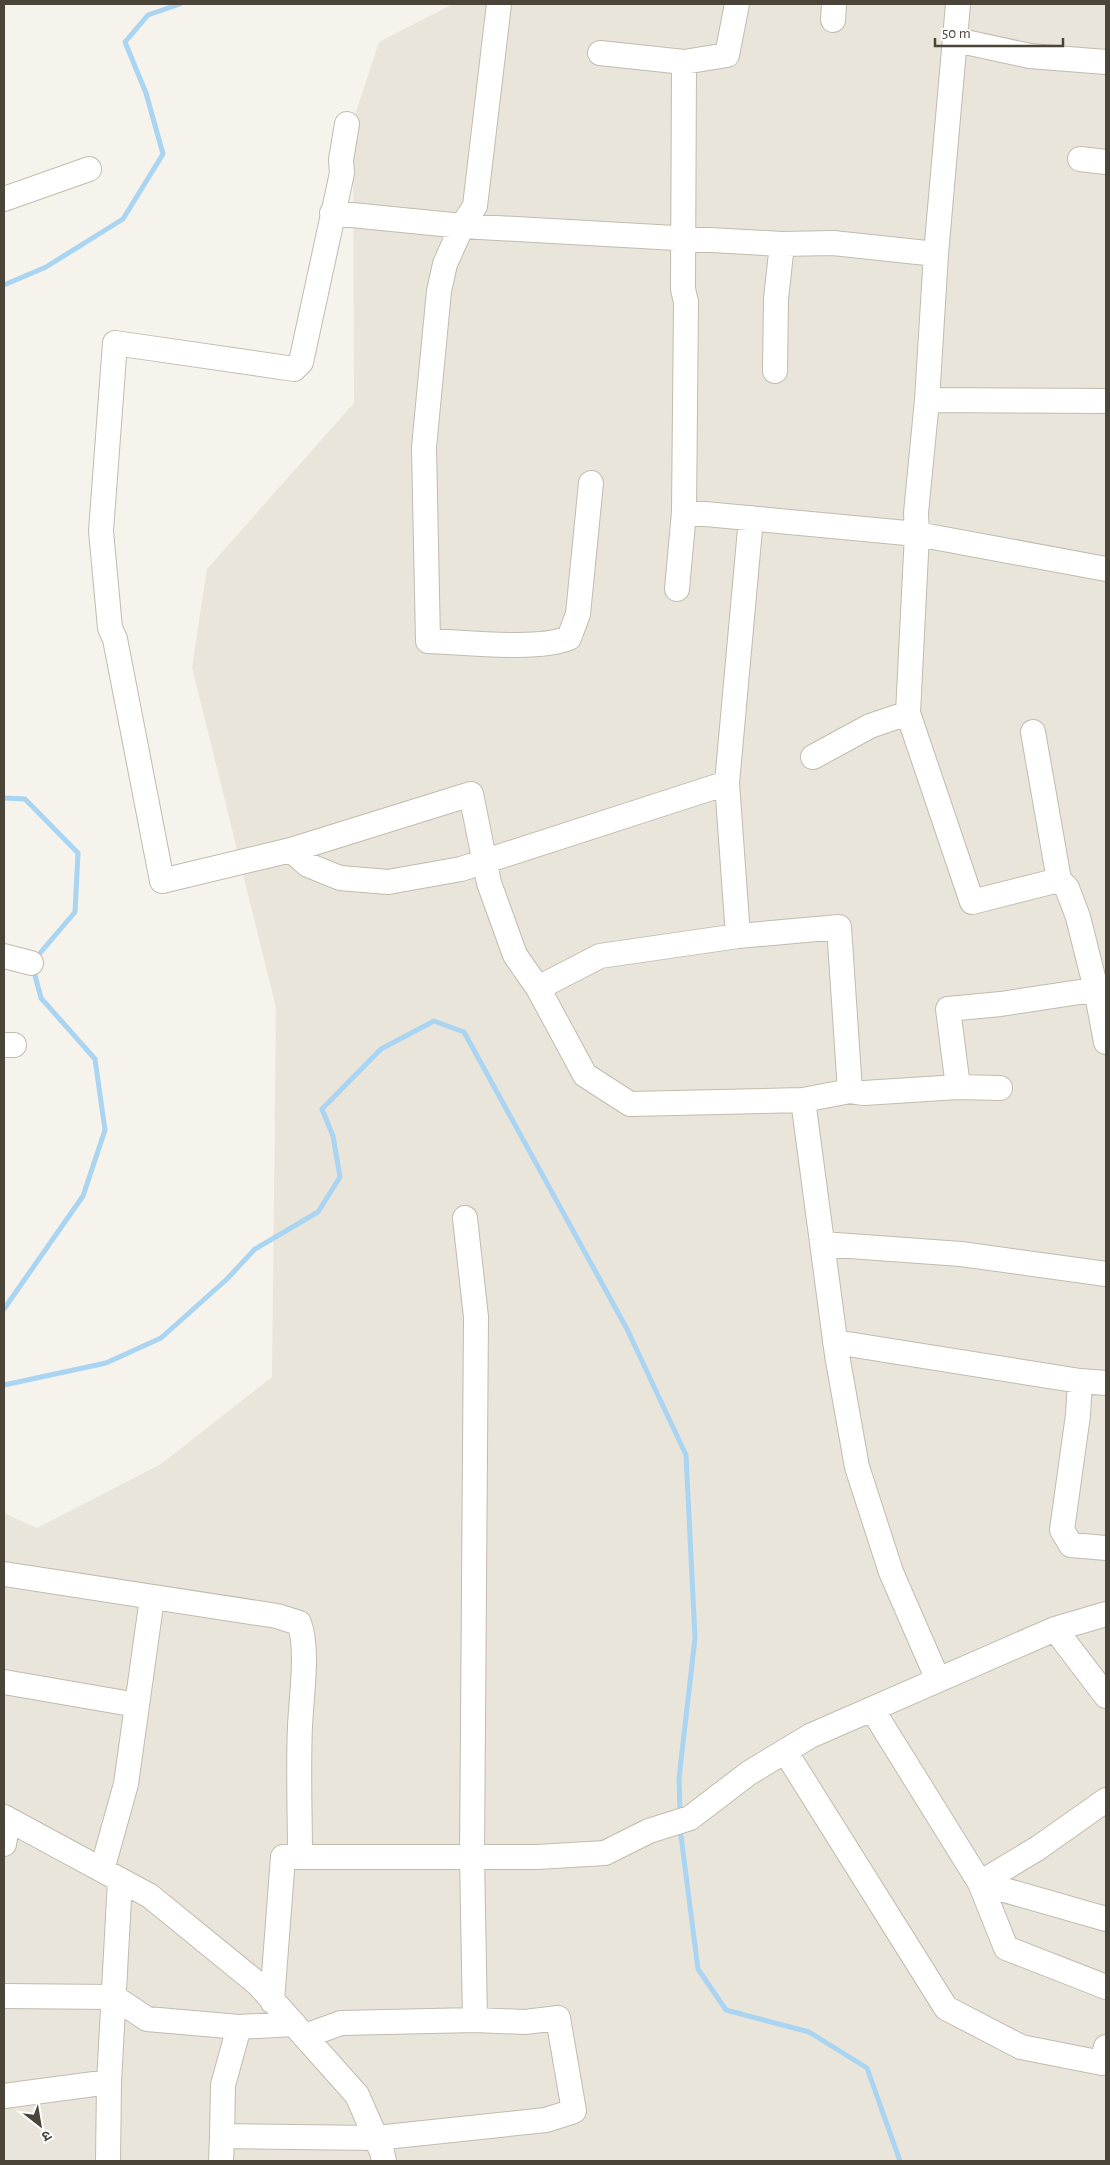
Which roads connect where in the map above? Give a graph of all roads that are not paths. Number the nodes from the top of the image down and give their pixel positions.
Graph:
1 (499, 4) edge
2 (737, 4) edge
3 (958, 4) edge
4 (956, 40) junction
5 (600, 53) dead end
6 (684, 62) junction
7 (1106, 62) edge
8 (347, 124) dead end
9 (1080, 159) dead end
10 (1106, 162) edge
11 (89, 170) dead end
12 (4, 199) edge
13 (332, 212) junction
14 (462, 226) junction
15 (684, 238) junction
16 (782, 244) junction
17 (936, 254) junction
18 (775, 371) dead end
19 (927, 400) junction
20 (1106, 402) edge
21 (591, 483) dead end
22 (684, 512) junction
23 (751, 518) junction
24 (917, 534) junction
25 (1106, 569) edge
26 (677, 589) dead end
27 (908, 713) junction
28 (1033, 732) dead end
29 (813, 758) dead end
30 (727, 783) junction
31 (291, 850) junction
32 (486, 861) junction
33 (1059, 880) junction
34 (738, 936) junction
35 (4, 956) edge
36 (31, 963) dead end
37 (538, 988) junction
38 (1101, 989) edge
39 (1106, 1042) edge
40 (958, 1087) junction
41 (1000, 1088) dead end
42 (850, 1091) junction
43 (803, 1100) junction
44 (465, 1218) dead end
45 (822, 1244) junction
46 (1106, 1274) edge
47 (835, 1342) junction
48 (1080, 1381) junction
49 (1106, 1383) edge
50 (1106, 1548) edge
51 (4, 1574) edge
52 (152, 1598) junction
53 (1106, 1614) edge
54 (1055, 1629) junction
55 (938, 1680) junction
56 (4, 1682) edge
57 (1106, 1696) edge
58 (137, 1705) junction
59 (872, 1709) junction
60 (785, 1751) junction
61 (1106, 1800) edge
62 (6, 1819) edge
63 (4, 1844) edge
64 (300, 1857) junction
65 (472, 1857) junction
66 (111, 1875) junction
67 (980, 1883) junction
68 (1106, 1919) edge
69 (1106, 1988) edge
70 (4, 1996) edge
71 (114, 1997) junction
72 (272, 2000) junction
73 (475, 2020) junction
74 (239, 2027) junction
75 (299, 2030) junction
76 (1106, 2046) edge
77 (109, 2082) junction
78 (4, 2096) edge
79 (222, 2136) junction
80 (376, 2138) junction
81 (108, 2161) edge
82 (221, 2161) edge
83 (384, 2161) edge

1 - 14 street
2 - 6 street
3 - 4 street
4 - 7 street
4 - 17 street
5 - 6 street
6 - 15 street
8 - 13 street
9 - 10 street
11 - 12 street
13 - 14 street
13 - 31 street
14 - 15 street
14 - 21 street
15 - 16 street
15 - 22 street
16 - 17 street
16 - 18 street
17 - 19 street
19 - 20 street
19 - 24 street
22 - 23 street
22 - 26 street
23 - 24 street
23 - 30 street
24 - 25 street
24 - 27 street
27 - 29 street
27 - 33 street
28 - 33 street
30 - 32 street
30 - 34 street
31 - 32 street
31 - 32 street
32 - 37 street
33 - 38 street
34 - 37 street
34 - 42 street
35 - 36 street
37 - 43 street
38 - 39 street
38 - 40 street
40 - 41 street
40 - 42 street
42 - 43 street
43 - 45 street
44 - 65 street
45 - 46 street
45 - 47 street
47 - 48 street
47 - 55 street
48 - 49 street
48 - 50 street
51 - 52 street
52 - 58 street
52 - 64 street
53 - 54 street
54 - 55 street
54 - 57 street
55 - 59 street
56 - 58 street
58 - 66 street
59 - 60 street
59 - 67 street
60 - 65 street
60 - 76 street
61 - 67 street
62 - 63 street
62 - 66 street
64 - 65 street
64 - 72 street
65 - 73 street
66 - 71 street
66 - 72 street
67 - 68 street
67 - 69 street
70 - 71 street
71 - 74 street
71 - 77 street
72 - 75 street
73 - 75 street
73 - 80 street
74 - 75 street
74 - 79 street
75 - 80 street
77 - 78 street
77 - 81 street
79 - 80 street
79 - 82 street
80 - 83 street

